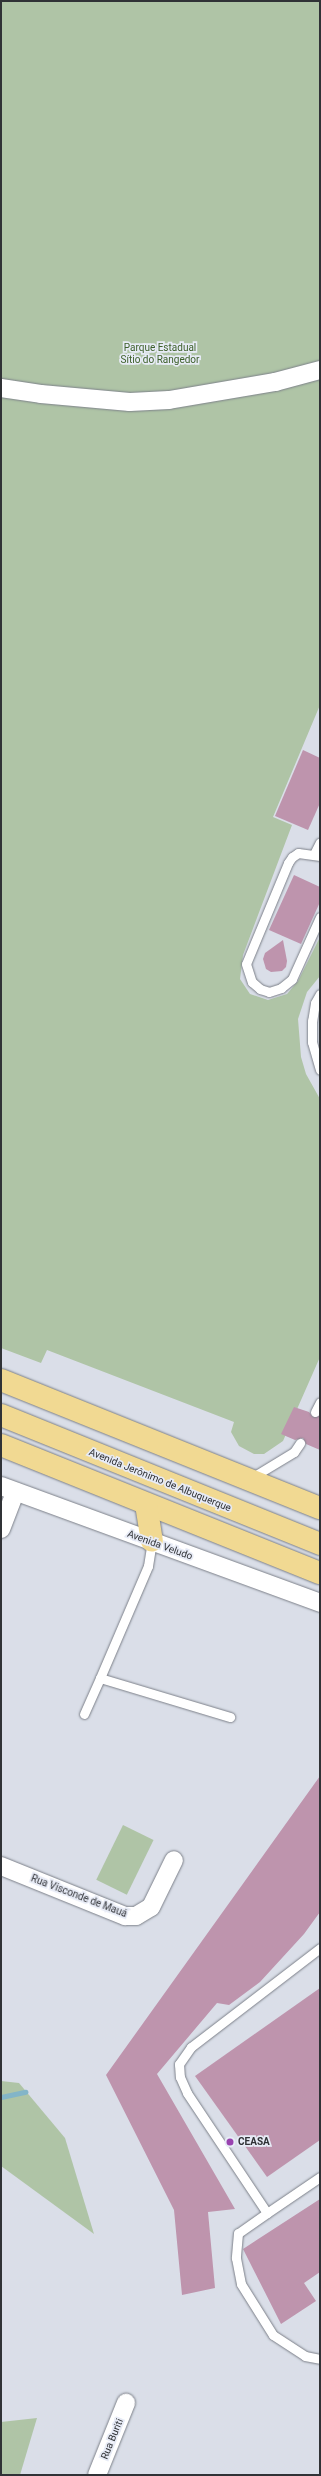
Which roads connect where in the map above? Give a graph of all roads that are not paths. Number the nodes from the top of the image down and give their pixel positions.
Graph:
1 (320, 370) edge
2 (1, 388) edge
3 (320, 842) edge
4 (317, 855) edge
5 (320, 917) edge
6 (320, 994) edge
7 (320, 1070) edge
8 (1, 1380) edge
9 (320, 1402) edge
10 (315, 1412) dead end
11 (1, 1415) edge
12 (300, 1443) dead end
13 (1, 1445) edge
14 (249, 1479) junction
15 (8, 1489) edge
16 (146, 1504) junction
17 (320, 1508) edge
18 (1, 1529) edge
19 (152, 1541) junction
20 (320, 1544) edge
21 (320, 1573) edge
22 (320, 1603) edge
23 (100, 1678) junction
24 (84, 1714) dead end
25 (230, 1717) dead end
26 (174, 1860) dead end
27 (1, 1866) edge
28 (320, 1948) edge
29 (320, 2177) edge
30 (267, 2213) junction
31 (320, 2359) edge
32 (126, 2402) dead end
33 (97, 2475) edge

1 - 2 street
3 - 4 lane
4 - 5 lane
6 - 7 lane
8 - 14 main road
9 - 10 lane
11 - 20 main road, Avenida Jerônimo de Albuquerque
12 - 14 lane
13 - 16 main road
14 - 17 main road
15 - 18 street
15 - 19 street, Avenida Veludo
16 - 19 main road
16 - 21 main road
19 - 22 street, Avenida Veludo
19 - 23 lane
23 - 24 lane
23 - 25 lane
26 - 27 street, Rua Visconde de Mauá
28 - 30 lane
29 - 30 lane
30 - 31 lane
32 - 33 street, Rua Buriti

